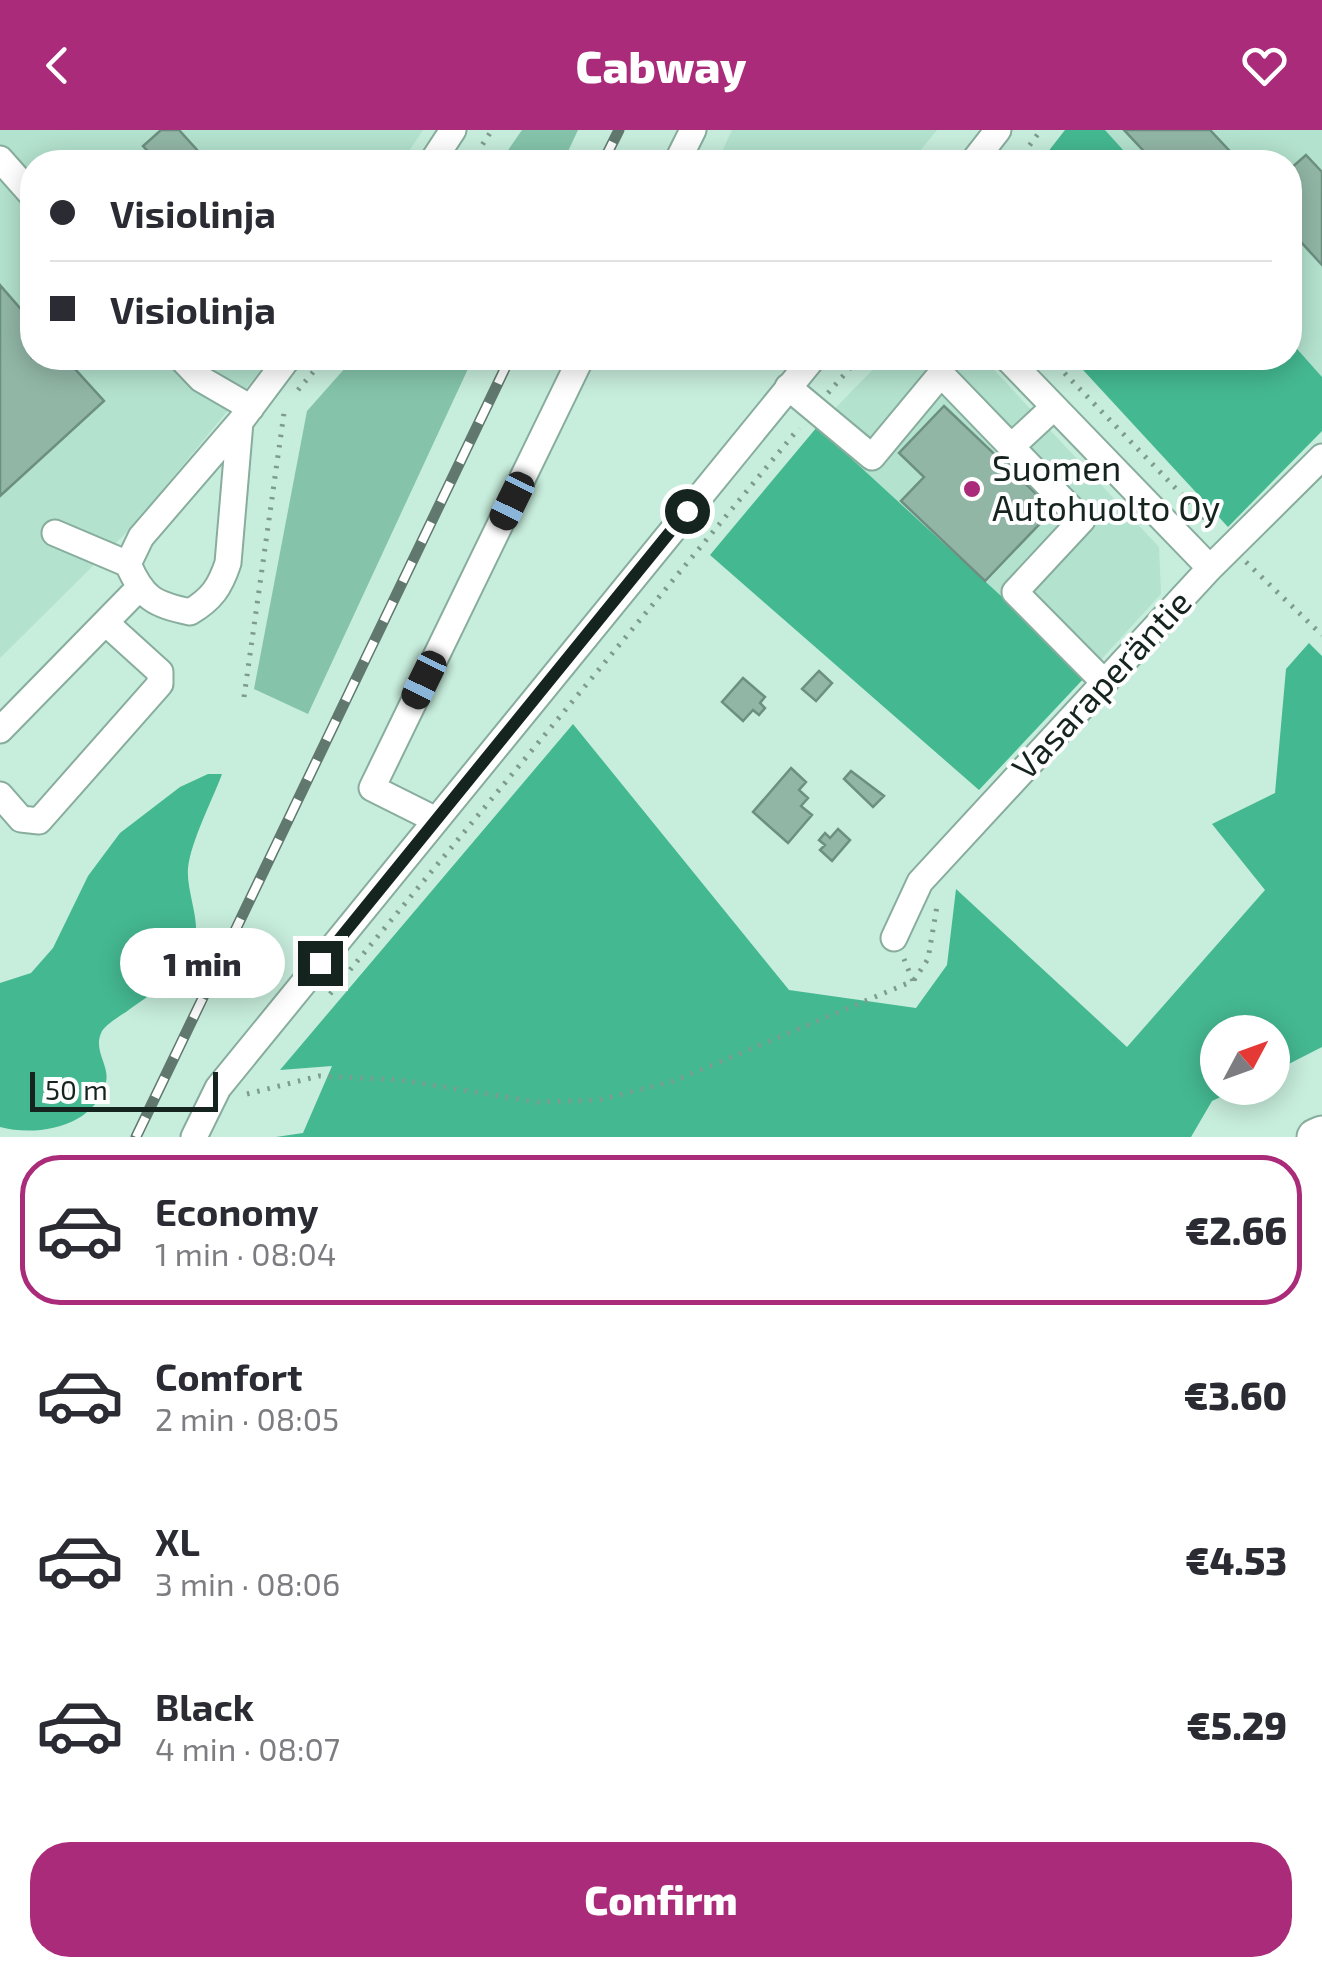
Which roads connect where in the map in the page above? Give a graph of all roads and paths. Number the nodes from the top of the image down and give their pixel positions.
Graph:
1 (998, 130) edge
2 (1042, 130) edge
3 (982, 150) edge
4 (1026, 150) edge
5 (0, 159) edge
6 (20, 182) edge
7 (193, 370) edge
8 (279, 370) edge
9 (315, 370) edge
10 (575, 370) edge
11 (803, 370) edge
12 (849, 370) edge
13 (1019, 370) edge
14 (1062, 370) edge
15 (788, 387) junction
16 (1054, 407) junction
17 (814, 410) junction
18 (245, 415) junction
19 (1012, 446) junction
20 (1322, 457) edge
21 (55, 533) dead end
22 (1238, 554) junction
23 (1210, 568) junction
24 (134, 576) junction
25 (106, 623) junction
26 (1322, 636) edge
27 (1104, 682) junction
28 (244, 697) dead end
29 (0, 730) edge
30 (0, 794) edge
31 (436, 820) junction
32 (894, 938) joint
33 (322, 1004) dead end
34 (260, 1079) dead end
35 (194, 1137) edge

1 - 3 street
2 - 4 path
5 - 6 street
7 - 18 street
8 - 18 street
9 - 28 path
10 - 31 street
11 - 15 street
12 - 17 path
13 - 16 street, Vasaraperäntie
14 - 22 path
15 - 17 street
15 - 31 street
16 - 19 street
16 - 23 street, Vasaraperäntie
17 - 19 street
17 - 33 path
18 - 24 street
18 - 24 street
19 - 27 street
20 - 22 street
21 - 24 street
22 - 23 street
22 - 26 path
23 - 27 street, Vasaraperäntie
24 - 25 street
25 - 29 street
25 - 30 street
27 - 32 street, Vasaraperäntie
31 - 35 street
32 - 34 path

